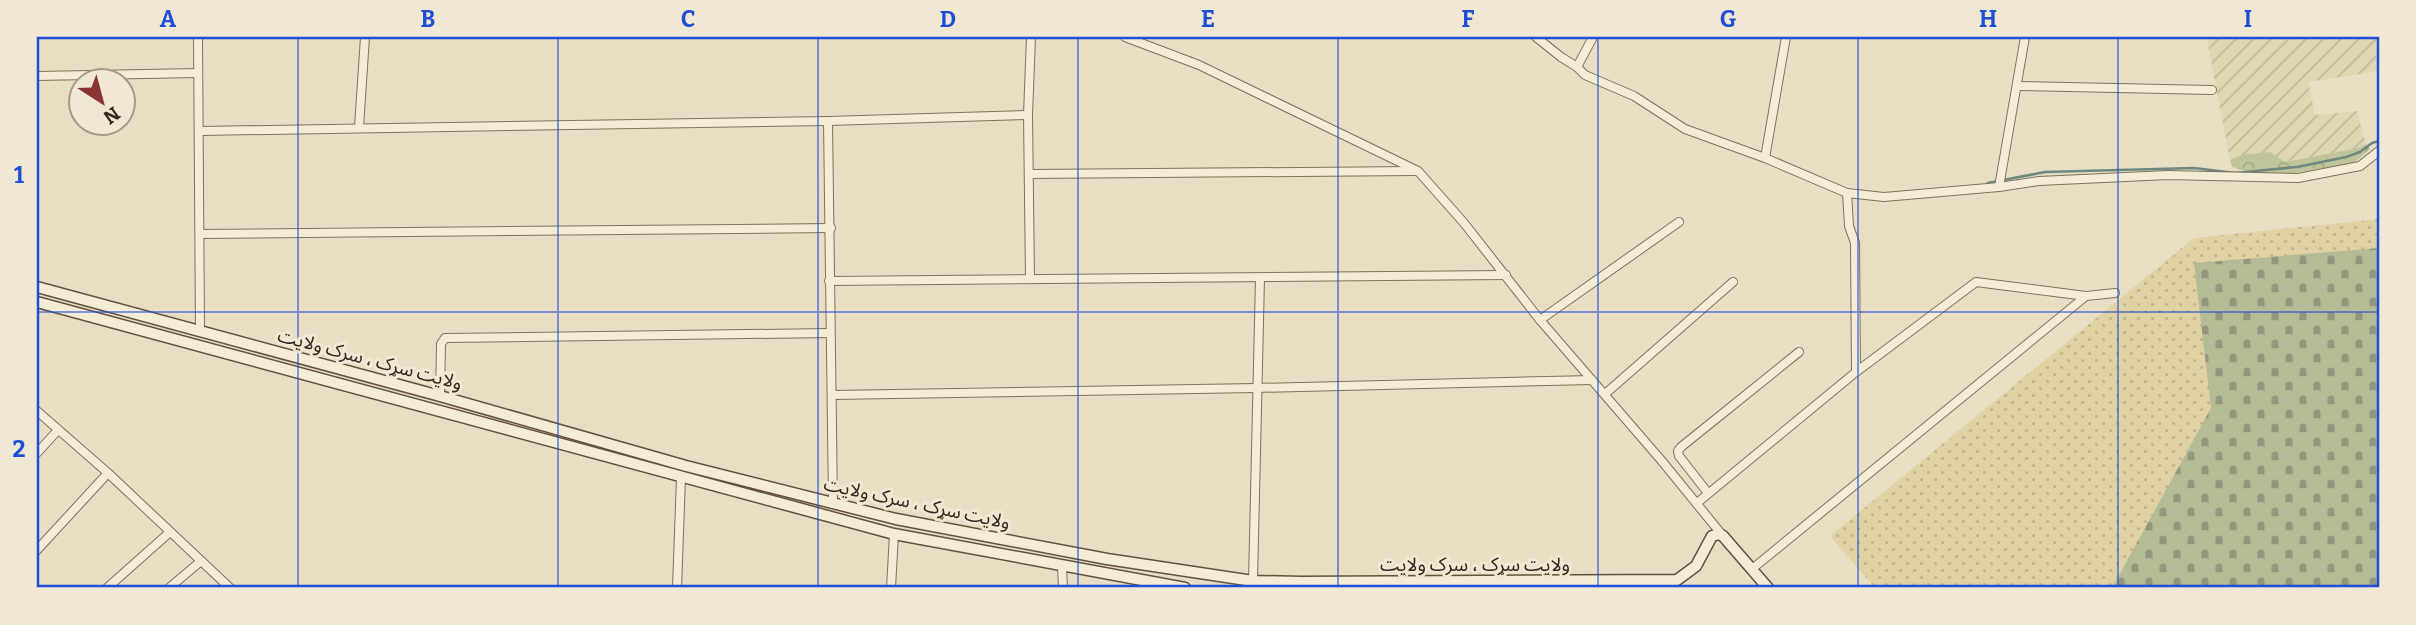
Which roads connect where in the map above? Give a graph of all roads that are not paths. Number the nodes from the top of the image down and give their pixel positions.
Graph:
1 (198, 37) edge
2 (365, 37) edge
3 (1031, 37) edge
4 (1125, 37) edge
5 (1536, 37) edge
6 (1593, 37) edge
7 (1786, 37) edge
8 (2025, 37) edge
9 (1577, 66) junction
10 (198, 73) junction
11 (37, 76) edge
12 (2017, 86) junction
13 (2212, 90) dead end
14 (1028, 115) junction
15 (828, 121) junction
16 (359, 127) junction
17 (200, 131) junction
18 (2379, 151) edge
19 (1765, 158) junction
20 (1418, 171) junction
21 (1030, 174) junction
22 (1999, 187) junction
23 (1847, 192) junction
24 (1679, 222) dead end
25 (831, 228) junction
26 (200, 234) junction
27 (1506, 275) junction
28 (1260, 278) junction
29 (1030, 279) junction
30 (830, 281) junction
31 (1734, 282) dead end
32 (37, 287) edge
33 (2115, 293) dead end
34 (2086, 296) junction
35 (37, 302) edge
36 (1540, 320) junction
37 (200, 331) junction
38 (830, 332) junction
39 (1799, 352) dead end
40 (1856, 372) junction
41 (1592, 380) junction
42 (1256, 388) junction
43 (1605, 394) junction
44 (832, 395) junction
45 (440, 396) junction
46 (37, 411) edge
47 (58, 430) junction
48 (37, 453) edge
49 (108, 473) junction
50 (681, 477) junction
51 (1708, 493) junction
52 (1697, 503) junction
53 (833, 504) junction
54 (170, 532) junction
55 (894, 534) junction
56 (1723, 536) junction
57 (37, 550) edge
58 (201, 561) junction
59 (1062, 567) junction
60 (1752, 569) junction
61 (1253, 581) junction
62 (1678, 584) edge
63 (107, 588) edge
64 (169, 588) edge
65 (230, 588) edge
66 (677, 588) edge
67 (891, 588) edge
68 (1063, 588) edge
69 (1185, 588) edge
70 (1768, 588) edge

1 - 10 street
2 - 16 street
3 - 14 street
4 - 20 street
5 - 9 street
6 - 9 street
7 - 19 street
8 - 12 street
9 - 19 street
10 - 11 street
10 - 17 street
12 - 13 street
12 - 22 street
14 - 15 street
14 - 21 street
15 - 16 street
15 - 25 street
16 - 17 street
17 - 26 street
18 - 22 street
19 - 23 street
20 - 21 street
20 - 27 street
21 - 29 street
22 - 23 street
23 - 40 street
24 - 36 street
25 - 26 street
25 - 30 street
26 - 37 street
27 - 28 street
27 - 36 street
28 - 29 street
28 - 42 street
29 - 30 street
30 - 38 street
31 - 43 street
32 - 37 main road, ولایت سړک ، سرک ولایت
33 - 34 street
34 - 40 street
34 - 60 street
35 - 50 main road, ولایت سړک ، سرک ولایت
36 - 41 street
37 - 45 main road, ولایت سړک ، سرک ولایت
38 - 44 street
38 - 45 street
39 - 51 street
40 - 51 street
41 - 42 street
41 - 43 street
42 - 44 street
42 - 61 street
43 - 52 street
44 - 53 street
45 - 53 main road, ولایت سړک ، سرک ولایت
46 - 47 street
47 - 48 street
47 - 49 street
49 - 54 street
49 - 57 street
50 - 55 main road, ولایت سړک ، سرک ولایت
50 - 66 street
51 - 52 street
52 - 56 street
53 - 61 main road, ولایت سړک ، سرک ولایت
54 - 58 street
54 - 63 street
55 - 59 main road, ولایت سړک ، سرک ولایت
55 - 67 street
56 - 60 main road
56 - 62 main road, ولایت سړک ، سرک ولایت
58 - 64 street
58 - 65 street
59 - 68 street
59 - 69 main road, ولایت سړک ، سرک ولایت
60 - 70 main road
61 - 62 main road, ولایت سړک ، سرک ولایت

